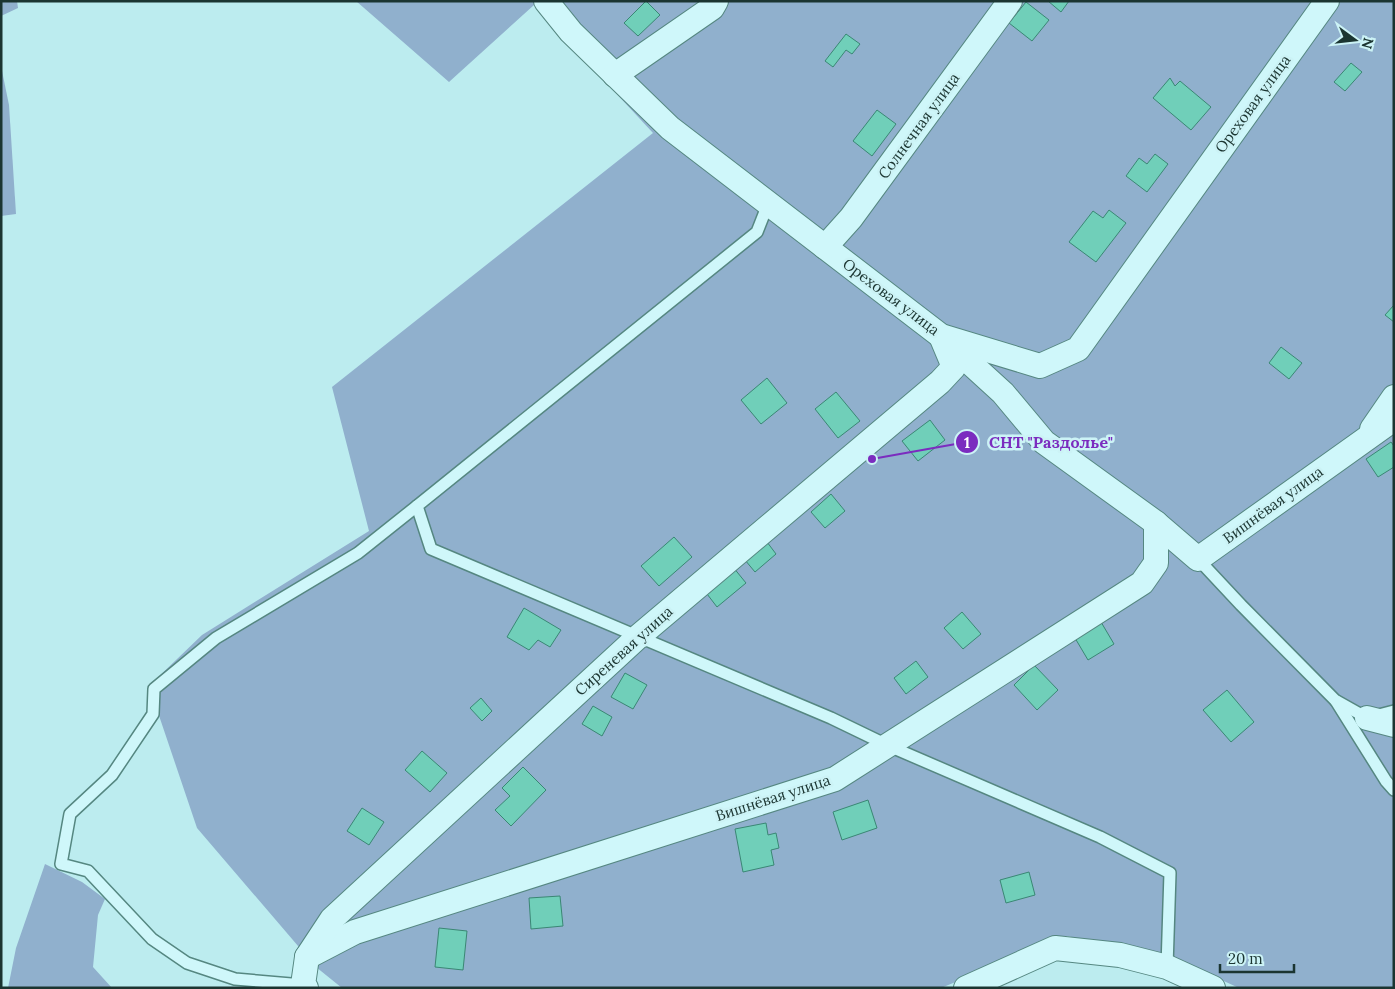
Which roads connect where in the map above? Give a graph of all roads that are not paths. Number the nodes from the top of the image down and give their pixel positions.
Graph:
1 (546, 1) edge
2 (716, 1) edge
3 (1010, 1) edge
4 (1327, 1) edge
5 (615, 75) junction
6 (768, 204) junction
7 (825, 247) junction
8 (941, 336) junction
9 (1394, 397) edge
10 (1394, 419) edge
11 (1365, 438) junction
12 (417, 506) junction
13 (1156, 523) junction
14 (1198, 560) junction
15 (640, 636) junction
16 (1335, 700) junction
17 (1394, 711) edge
18 (1367, 718) junction
19 (1394, 725) edge
20 (889, 746) junction
21 (1394, 790) edge
22 (307, 957) junction
23 (1168, 967) junction
24 (305, 986) edge
25 (966, 988) edge
26 (1213, 988) edge

1 - 5 street, Ореховая улица
2 - 5 street
3 - 7 street, Солнечная улица
4 - 8 street, Ореховая улица
5 - 6 street, Ореховая улица
6 - 7 street, Ореховая улица
6 - 12 lane
7 - 8 street, Ореховая улица
8 - 13 street
8 - 15 street, Сиреневая улица
9 - 11 street
10 - 11 street, Вишнёвая улица
11 - 14 street, Вишнёвая улица
12 - 15 lane
12 - 24 lane
13 - 14 street
13 - 20 street, Вишнёвая улица
14 - 16 lane
15 - 20 lane
15 - 22 street, Сиреневая улица
16 - 18 lane
16 - 21 lane
17 - 18 lane
18 - 19 street
20 - 22 street, Вишнёвая улица
20 - 23 lane
22 - 24 street, Сиреневая улица
23 - 25 street
23 - 26 street

